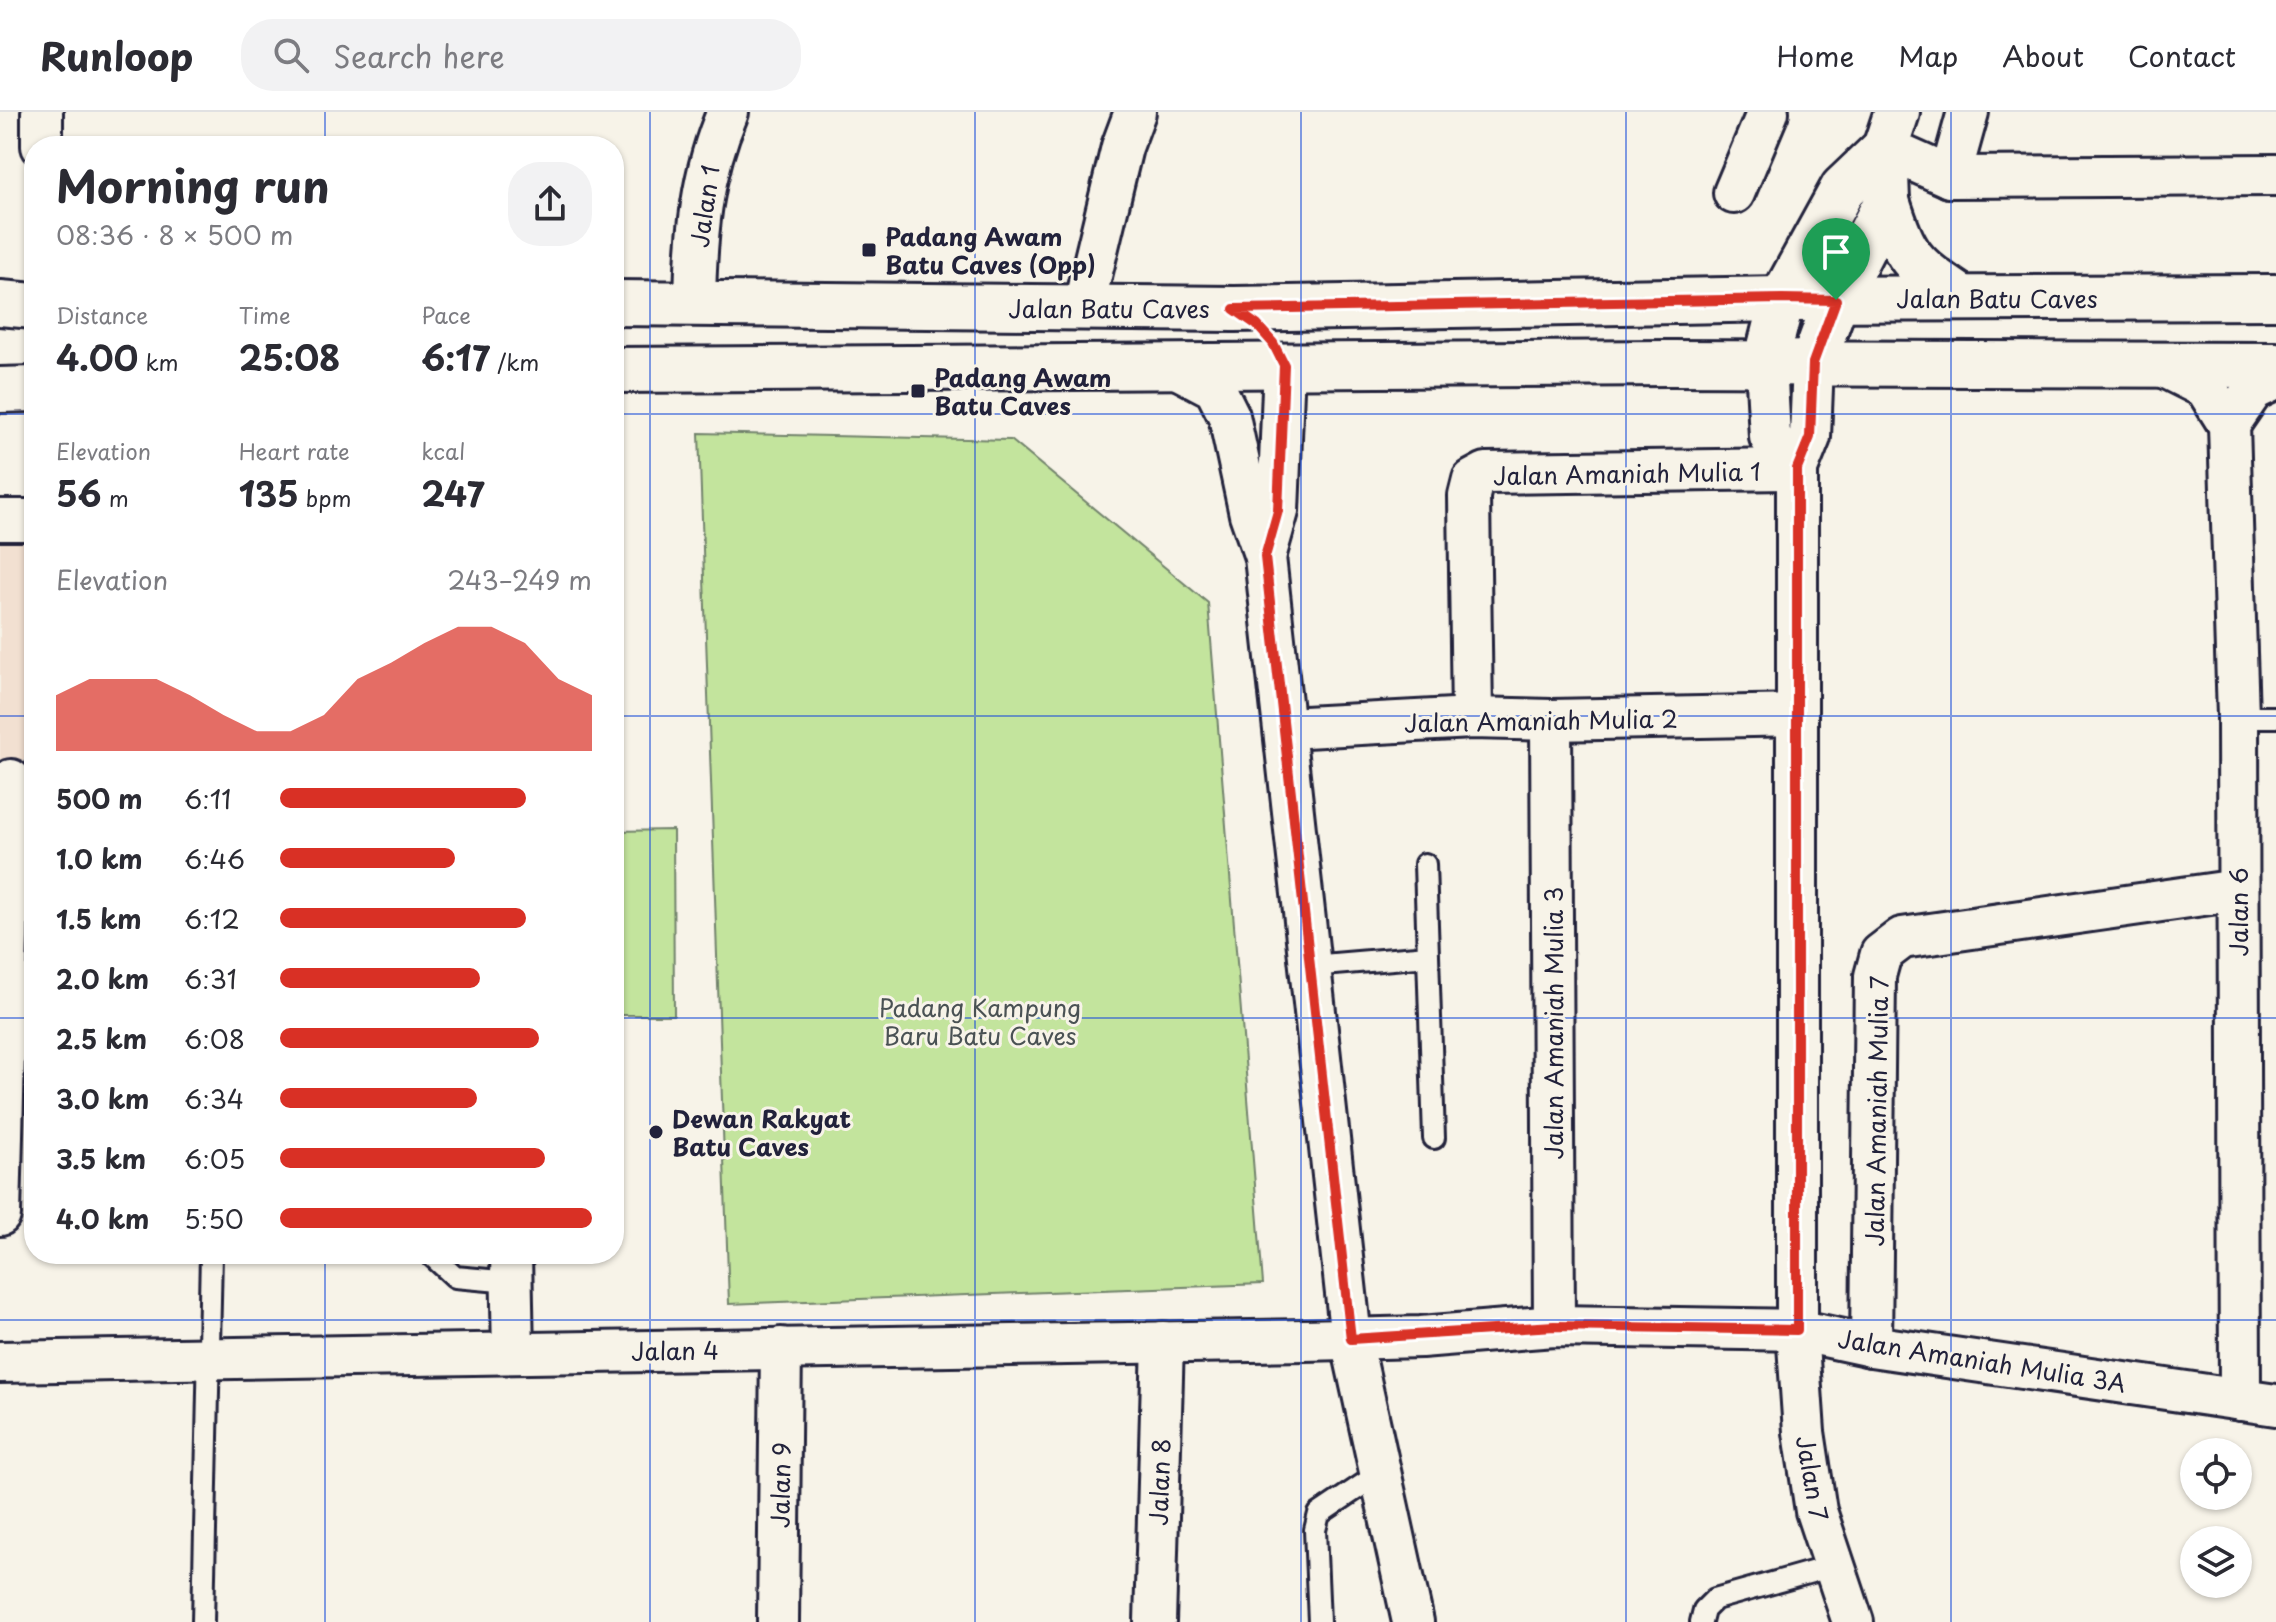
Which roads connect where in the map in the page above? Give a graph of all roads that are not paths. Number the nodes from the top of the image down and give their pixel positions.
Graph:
1 (42, 112) edge
2 (728, 112) edge
3 (1135, 112) edge
4 (1768, 112) edge
5 (1968, 112) edge
6 (1891, 130) edge
7 (42, 136) edge
8 (2276, 175) edge
9 (1950, 177) junction
10 (1734, 193) dead end
11 (1887, 201) junction
12 (1960, 297) junction
13 (2276, 297) edge
14 (1782, 299) junction
15 (1836, 300) junction
16 (0, 303) edge
17 (624, 303) edge
18 (695, 303) junction
19 (24, 305) edge
20 (1083, 309) junction
21 (1234, 309) junction
22 (1766, 363) junction
23 (1813, 363) junction
24 (2158, 364) junction
25 (1284, 365) junction
26 (2276, 365) edge
27 (1175, 367) junction
28 (624, 370) edge
29 (2276, 379) edge
30 (24, 389) edge
31 (0, 390) edge
32 (24, 404) edge
33 (0, 409) edge
34 (2229, 425) junction
35 (1797, 469) junction
36 (0, 520) edge
37 (24, 520) edge
38 (1265, 557) junction
39 (1797, 715) junction
40 (2257, 717) edge
41 (1472, 718) junction
42 (1551, 720) junction
43 (1286, 728) junction
44 (15, 780) edge
45 (1425, 864) dead end
46 (2238, 890) junction
47 (1428, 956) junction
48 (1311, 966) junction
49 (1434, 1138) dead end
50 (0, 1215) edge
51 (211, 1264) edge
52 (441, 1264) edge
53 (511, 1268) edge
54 (1554, 1326) junction
55 (1797, 1330) junction
56 (1351, 1339) junction
57 (1163, 1342) junction
58 (1871, 1346) junction
59 (781, 1348) junction
60 (513, 1353) junction
61 (209, 1358) junction
62 (0, 1362) edge
63 (2258, 1402) edge
64 (1380, 1473) junction
65 (1833, 1566) junction
66 (203, 1622) edge
67 (778, 1622) edge
68 (1155, 1622) edge
69 (1319, 1622) edge
70 (1413, 1622) edge
71 (1701, 1622) edge
72 (1853, 1622) edge

1 - 7 street
2 - 18 street, Jalan 1
3 - 20 street
4 - 10 street
5 - 9 street
6 - 9 street
6 - 11 main road
6 - 14 main road
8 - 9 street
11 - 12 main road
11 - 15 main road
12 - 13 main road, Jalan Batu Caves
12 - 15 main road, Jalan Batu Caves
14 - 15 main road, Jalan Batu Caves
14 - 21 main road, Jalan Batu Caves
14 - 22 main road
15 - 23 main road
16 - 19 main road
17 - 18 main road, Jalan Batu Caves
18 - 20 main road, Jalan Batu Caves
20 - 21 main road, Jalan Batu Caves
21 - 25 main road
22 - 23 main road
22 - 25 main road
22 - 35 street
23 - 24 main road
23 - 35 street, Jalan 7
24 - 26 main road
24 - 34 street
25 - 27 main road
25 - 38 street
27 - 28 main road
27 - 38 street
29 - 34 street
30 - 31 main road
32 - 33 street
34 - 40 street, Jalan 6
35 - 39 street, Jalan 7
35 - 41 street, Jalan Amaniah Mulia 1
36 - 37 street
38 - 43 street
39 - 42 street, Jalan Amaniah Mulia 2
39 - 55 street, Jalan 7
40 - 46 street, Jalan 6
41 - 42 street, Jalan Amaniah Mulia 2
41 - 43 street, Jalan Amaniah Mulia 2
42 - 54 street, Jalan Amaniah Mulia 3
43 - 48 street
44 - 50 street
45 - 47 lane
46 - 58 street, Jalan Amaniah Mulia 7
46 - 63 street, Jalan 6
47 - 48 lane
47 - 49 lane
48 - 56 street
51 - 61 lane
52 - 53 lane
53 - 60 street
54 - 55 street, Jalan Amaniah Mulia 3A
54 - 56 street, Jalan Amaniah Mulia 3A
55 - 58 street, Jalan Amaniah Mulia 3A
55 - 65 street, Jalan 7
56 - 57 street, Jalan 4
56 - 64 street
57 - 59 street, Jalan 4
57 - 68 street, Jalan 8
58 - 63 street, Jalan Amaniah Mulia 3A
59 - 60 street, Jalan 4
59 - 67 street, Jalan 9
60 - 61 street, Jalan 4
61 - 62 street, Jalan 4
61 - 66 lane
64 - 69 lane
64 - 70 street
65 - 71 lane
65 - 72 street, Jalan 7

